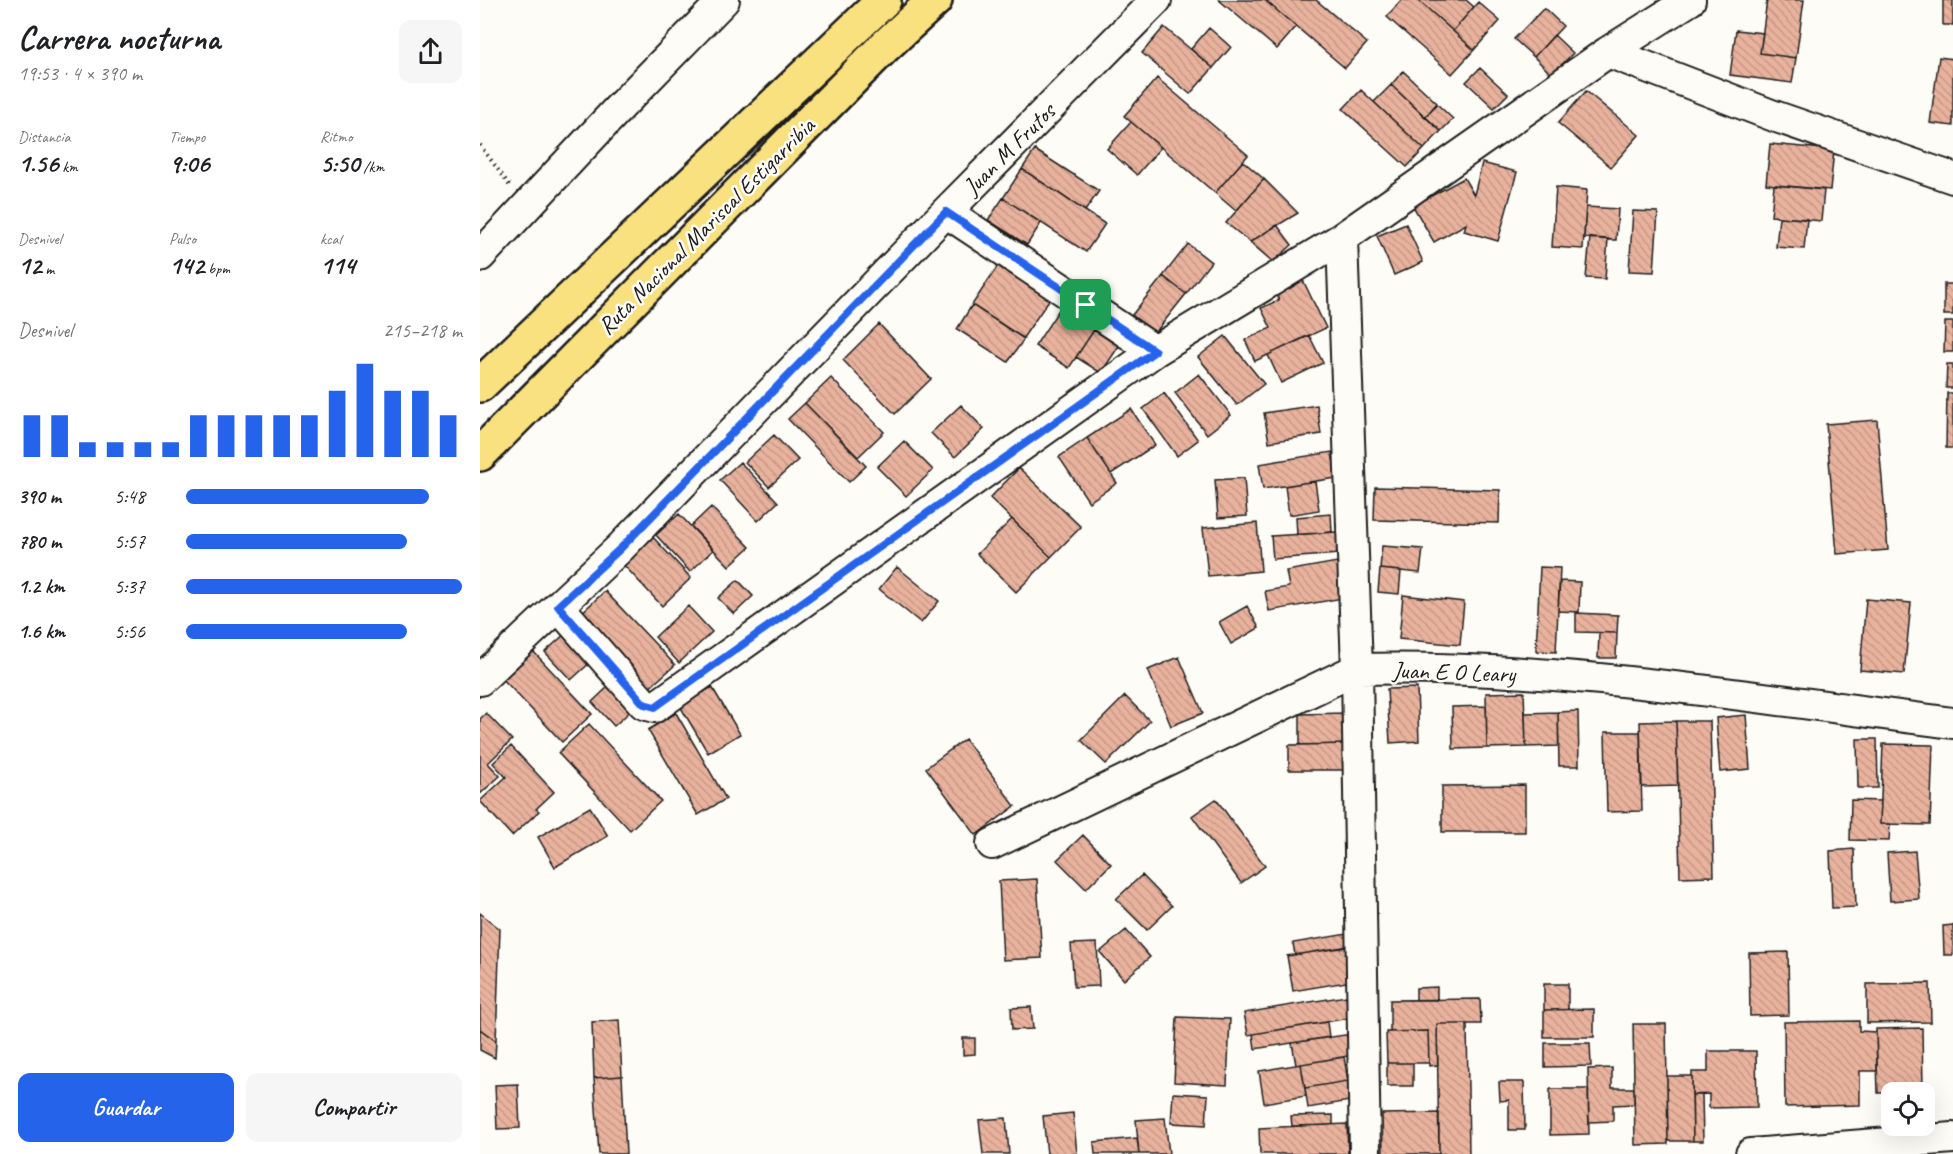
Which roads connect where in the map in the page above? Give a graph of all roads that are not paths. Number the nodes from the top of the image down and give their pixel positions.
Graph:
1 (724, 0) edge
2 (884, 0) edge
3 (934, 0) edge
4 (1156, 0) edge
5 (1690, 0) edge
6 (1608, 52) junction
7 (1953, 178) edge
8 (946, 212) junction
9 (1342, 238) junction
10 (480, 256) edge
11 (1155, 351) junction
12 (480, 385) edge
13 (480, 454) edge
14 (558, 606) junction
15 (1357, 669) junction
16 (480, 680) edge
17 (1953, 723) edge
18 (992, 844) dead end
19 (1953, 1138) edge
20 (1365, 1154) edge
21 (1751, 1154) edge

1 - 10 street
2 - 12 highway, Ruta Nacional Mariscal Estigarribia
3 - 13 highway, Ruta Nacional Mariscal Estigarribia
4 - 8 street, Juan M Frutos
5 - 6 street
6 - 7 street
6 - 9 street
8 - 11 street
8 - 14 street, Juan M Frutos
9 - 11 street
9 - 15 street
11 - 14 street
14 - 16 street, Juan M Frutos
15 - 17 street, Juan E O Leary
15 - 18 street, Juan E O Leary
15 - 20 street
19 - 21 street

